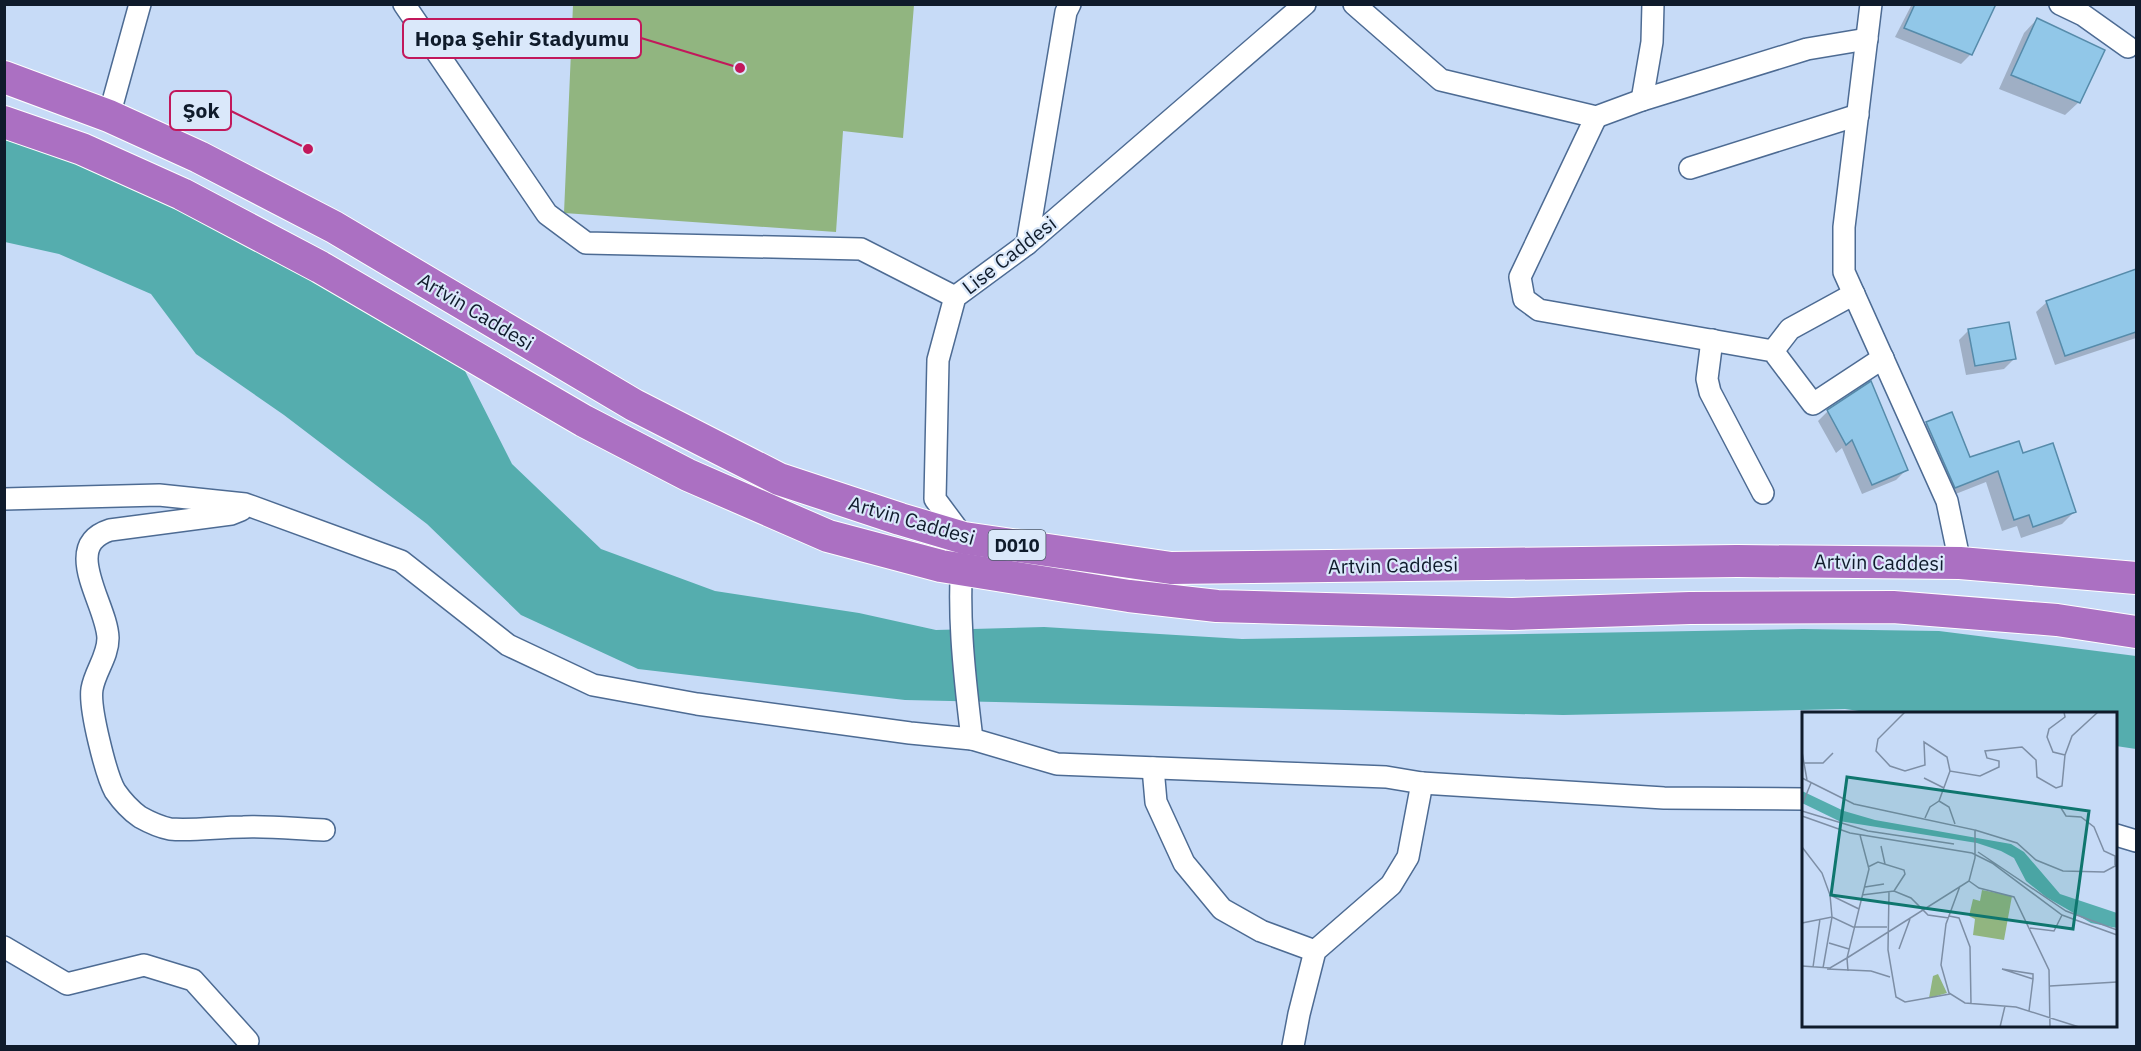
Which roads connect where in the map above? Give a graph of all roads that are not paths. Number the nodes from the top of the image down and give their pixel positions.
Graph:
1 (141, 4) edge
2 (404, 4) edge
3 (1070, 4) edge
4 (1305, 4) edge
5 (1354, 4) edge
6 (1653, 4) edge
7 (1871, 4) edge
8 (2061, 4) edge
9 (2085, 10) edge
10 (1867, 39) junction
11 (2128, 47) dead end
12 (4, 77) edge
13 (1642, 100) junction
14 (1858, 115) junction
15 (109, 116) junction
16 (1596, 117) junction
17 (4, 122) edge
18 (1690, 168) dead end
19 (1027, 244) junction
20 (1854, 294) junction
21 (955, 297) junction
22 (1712, 340) junction
23 (1773, 351) junction
24 (1883, 358) junction
25 (1763, 493) dead end
26 (4, 499) edge
27 (245, 504) junction
28 (964, 537) junction
29 (1960, 563) junction
30 (960, 569) junction
31 (2136, 578) edge
32 (2136, 632) edge
33 (972, 739) junction
34 (1153, 768) junction
35 (1422, 783) junction
36 (1802, 799) edge
37 (324, 830) dead end
38 (2117, 836) edge
39 (2136, 841) edge
40 (4, 947) edge
41 (1315, 951) junction
42 (248, 1041) dead end
43 (1293, 1047) edge

1 - 15 street
2 - 21 street
3 - 19 street
4 - 19 street, Lise Caddesi
5 - 16 street
6 - 13 street
7 - 10 street
8 - 9 street
9 - 11 street
10 - 13 street
10 - 14 street
12 - 15 highway, Artvin Caddesi / D010
13 - 16 street
14 - 18 street
14 - 20 street
15 - 28 highway, Artvin Caddesi / D010
16 - 22 street
17 - 30 highway, Artvin Caddesi / D010
19 - 21 street, Lise Caddesi
20 - 23 street
20 - 24 street
21 - 28 street, Lise Caddesi
22 - 23 street
22 - 25 street
23 - 24 street
24 - 29 street
26 - 27 street
27 - 33 street
27 - 37 street
28 - 29 highway, Artvin Caddesi / D010
28 - 30 street
29 - 31 highway, Artvin Caddesi / D010
30 - 32 highway, Artvin Caddesi / D010
30 - 33 street
33 - 34 street
34 - 35 street
34 - 41 street
35 - 36 street
35 - 41 street
38 - 39 street
40 - 42 street
41 - 43 street

